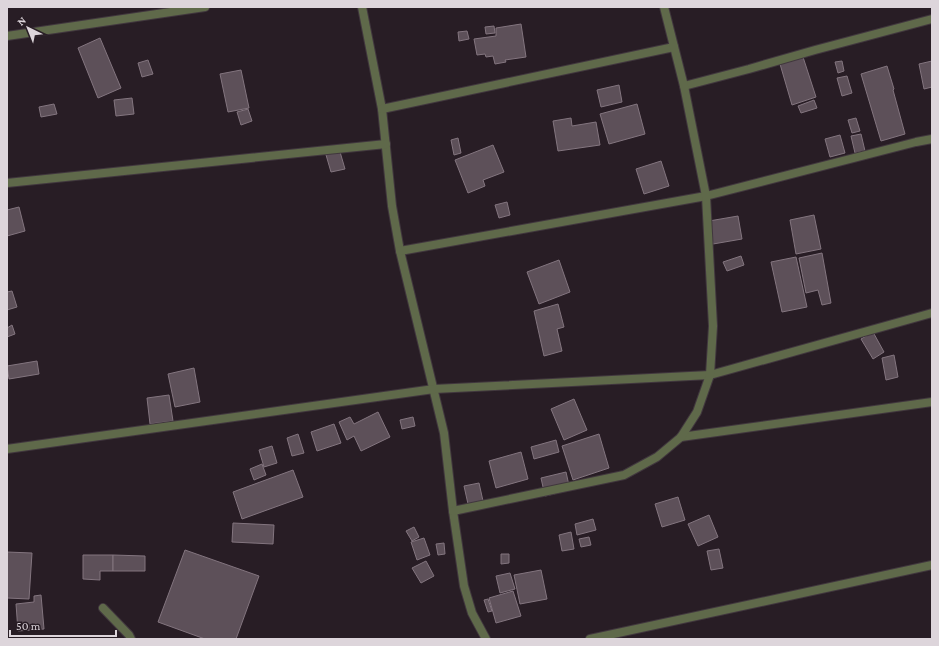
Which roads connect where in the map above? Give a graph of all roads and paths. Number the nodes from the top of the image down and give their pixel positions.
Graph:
1 (205, 7) edge
2 (362, 7) edge
3 (664, 7) edge
4 (932, 19) edge
5 (7, 36) edge
6 (674, 47) junction
7 (684, 86) junction
8 (382, 109) junction
9 (932, 140) edge
10 (386, 144) junction
11 (7, 183) edge
12 (706, 196) junction
13 (400, 251) junction
14 (932, 313) edge
15 (710, 375) junction
16 (434, 390) junction
17 (932, 402) edge
18 (682, 437) junction
19 (7, 450) edge
20 (453, 511) junction
21 (932, 565) edge
22 (103, 608) dead end
23 (130, 639) edge
24 (486, 639) edge
25 (590, 639) edge

1 - 5 street
2 - 8 street
3 - 6 street
4 - 7 street
6 - 7 street
6 - 8 street
7 - 12 street
8 - 10 street
9 - 12 street
10 - 11 street
10 - 13 street
12 - 13 street
12 - 15 street
13 - 16 street
14 - 15 street
15 - 16 street
15 - 18 street
16 - 19 street
16 - 20 street
17 - 18 street
18 - 20 street
20 - 24 street
21 - 25 street
22 - 23 street

